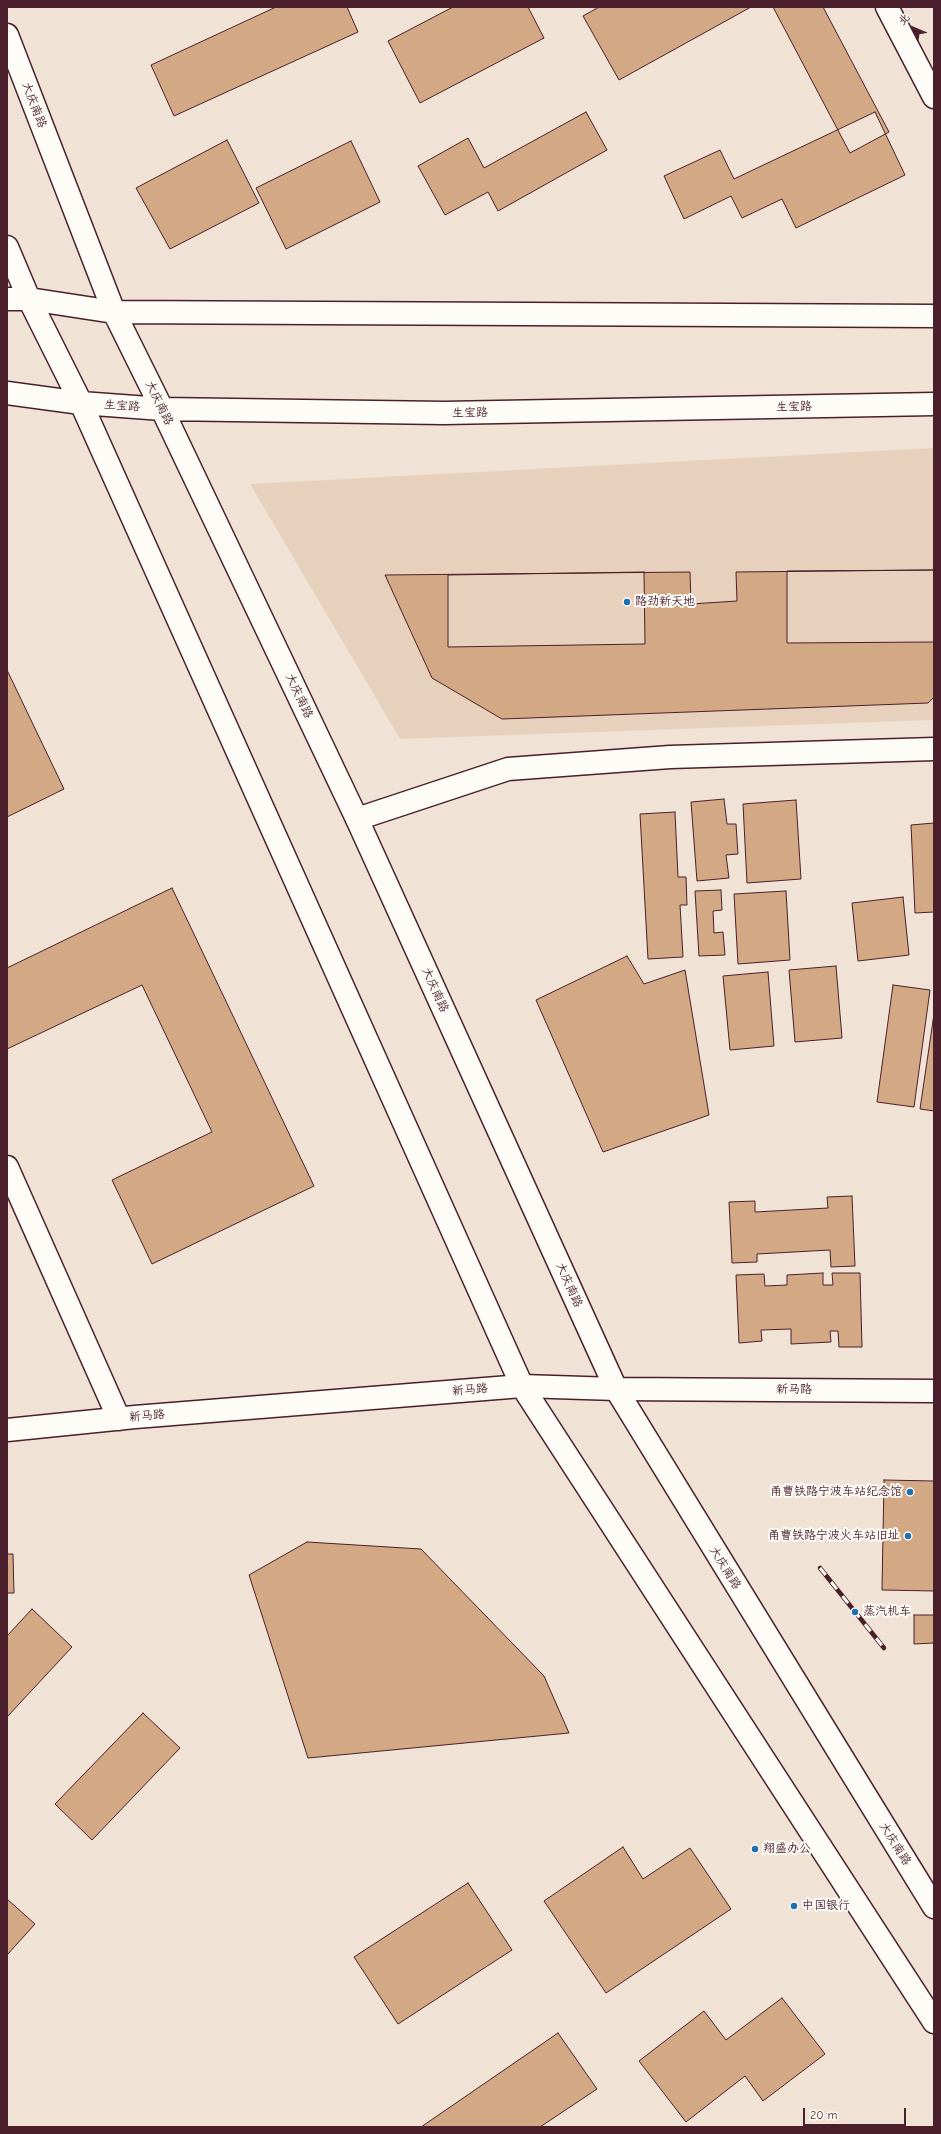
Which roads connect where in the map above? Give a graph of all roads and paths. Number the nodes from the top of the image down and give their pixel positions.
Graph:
1 (887, 7) edge
2 (7, 35) edge
3 (934, 97) edge
4 (7, 247) edge
5 (7, 299) edge
6 (30, 299) junction
7 (114, 312) junction
8 (934, 316) edge
9 (7, 393) edge
10 (82, 403) junction
11 (934, 404) edge
12 (162, 409) junction
13 (934, 748) edge
14 (357, 819) junction
15 (7, 1167) edge
16 (522, 1386) junction
17 (616, 1389) junction
18 (934, 1391) edge
19 (119, 1419) junction
20 (7, 1430) edge
21 (934, 1908) edge
22 (934, 2022) edge

1 - 3 main road
2 - 7 main road, 大庆南路
4 - 6 main road
5 - 6 main road
6 - 7 main road
6 - 10 main road
7 - 8 main road
7 - 12 main road, 大庆南路
9 - 10 main road, 生宝路
10 - 12 main road, 生宝路
10 - 16 main road
11 - 12 main road, 生宝路
12 - 14 main road, 大庆南路
13 - 14 main road
14 - 17 main road, 大庆南路
15 - 19 main road
16 - 17 main road, 新马路
16 - 19 main road, 新马路
16 - 22 main road
17 - 18 main road, 新马路
17 - 21 main road, 大庆南路
19 - 20 main road, 新马路

